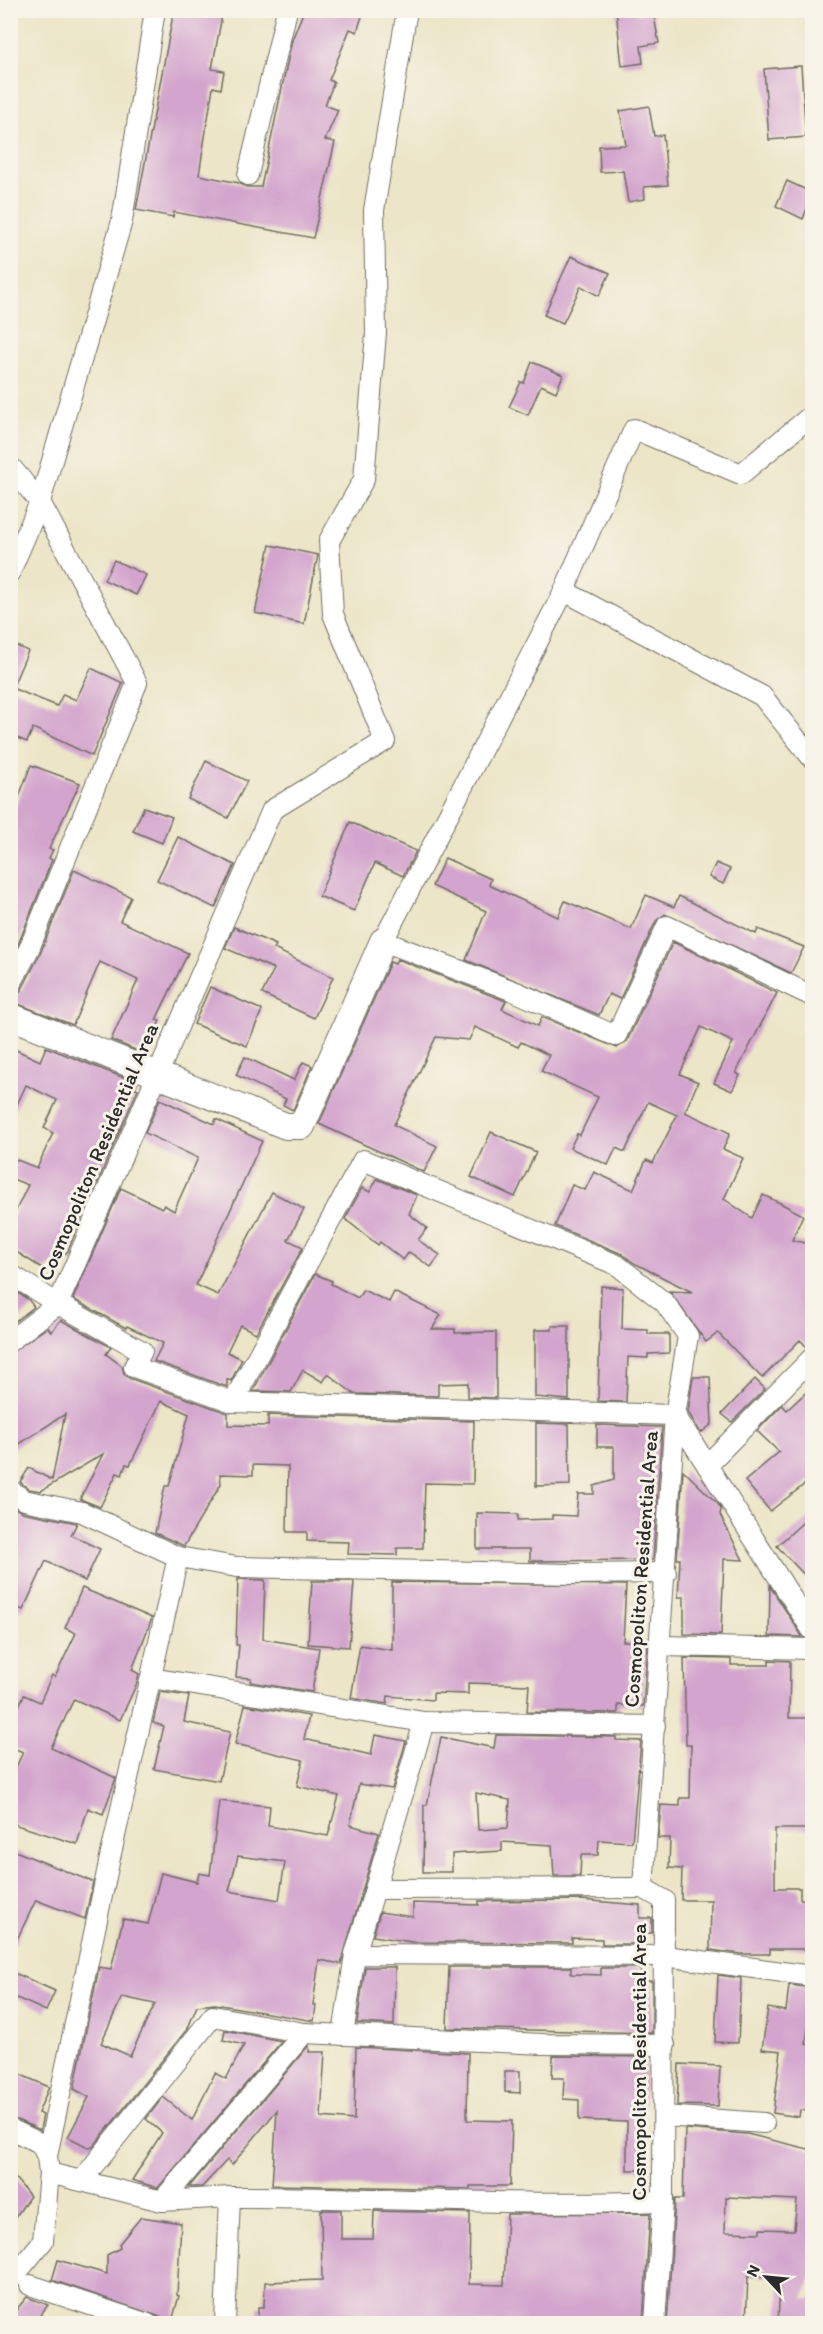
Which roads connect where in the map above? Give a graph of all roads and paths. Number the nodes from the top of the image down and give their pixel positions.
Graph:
1 (155, 10) edge
2 (287, 10) edge
3 (407, 10) edge
4 (248, 175) dead end
5 (813, 415) edge
6 (10, 466) edge
7 (40, 502) junction
8 (10, 572) edge
9 (564, 591) junction
10 (813, 758) edge
11 (383, 941) junction
12 (10, 986) edge
13 (813, 996) edge
14 (10, 1016) edge
15 (158, 1073) junction
16 (10, 1274) edge
17 (58, 1304) junction
18 (10, 1341) edge
19 (813, 1358) edge
20 (233, 1402) junction
21 (675, 1415) junction
22 (706, 1465) junction
23 (10, 1490) edge
24 (178, 1557) junction
25 (666, 1573) junction
26 (812, 1629) edge
27 (661, 1646) junction
28 (813, 1649) edge
29 (151, 1678) junction
30 (424, 1722) junction
31 (655, 1726) junction
32 (644, 1888) junction
33 (375, 1889) junction
34 (355, 1954) junction
35 (665, 1956) junction
36 (813, 1976) edge
37 (304, 2033) junction
38 (344, 2035) junction
39 (665, 2045) junction
40 (664, 2116) junction
41 (764, 2123) dead end
42 (10, 2129) edge
43 (48, 2164) junction
44 (81, 2181) junction
45 (230, 2198) junction
46 (162, 2201) junction
47 (663, 2201) junction
48 (10, 2281) edge
49 (30, 2286) dead end
50 (148, 2324) edge
51 (225, 2324) edge
52 (655, 2324) edge

1 - 7 street
2 - 4 street
3 - 15 street, Cosmopoliton Residential Area
5 - 9 street
6 - 7 street
7 - 8 street
7 - 12 street
9 - 10 street
9 - 11 street
11 - 13 street
11 - 15 street
14 - 15 street
15 - 17 street, Cosmopoliton Residential Area
16 - 17 street
17 - 18 street
17 - 20 street, Cosmopoliton Residential Area
19 - 22 street
20 - 21 street, Cosmopoliton Residential Area
20 - 21 street
21 - 22 street
21 - 25 street, Cosmopoliton Residential Area
22 - 26 street
23 - 24 street
24 - 25 street
24 - 29 street
25 - 27 street, Cosmopoliton Residential Area
27 - 28 street
27 - 31 street, Cosmopoliton Residential Area
29 - 30 street
29 - 43 street
30 - 31 street
30 - 33 street
31 - 32 street, Cosmopoliton Residential Area
32 - 33 street
32 - 35 street, Cosmopoliton Residential Area
33 - 34 street
34 - 35 street
34 - 38 street
35 - 36 street
35 - 39 street, Cosmopoliton Residential Area
37 - 38 street
37 - 44 street
37 - 46 street
38 - 39 street
39 - 40 street, Cosmopoliton Residential Area
40 - 41 street
40 - 47 street, Cosmopoliton Residential Area
42 - 43 street
43 - 44 street
43 - 48 street
44 - 46 street
45 - 46 street
45 - 47 street
45 - 51 street
47 - 52 street, Cosmopoliton Residential Area
49 - 50 street

